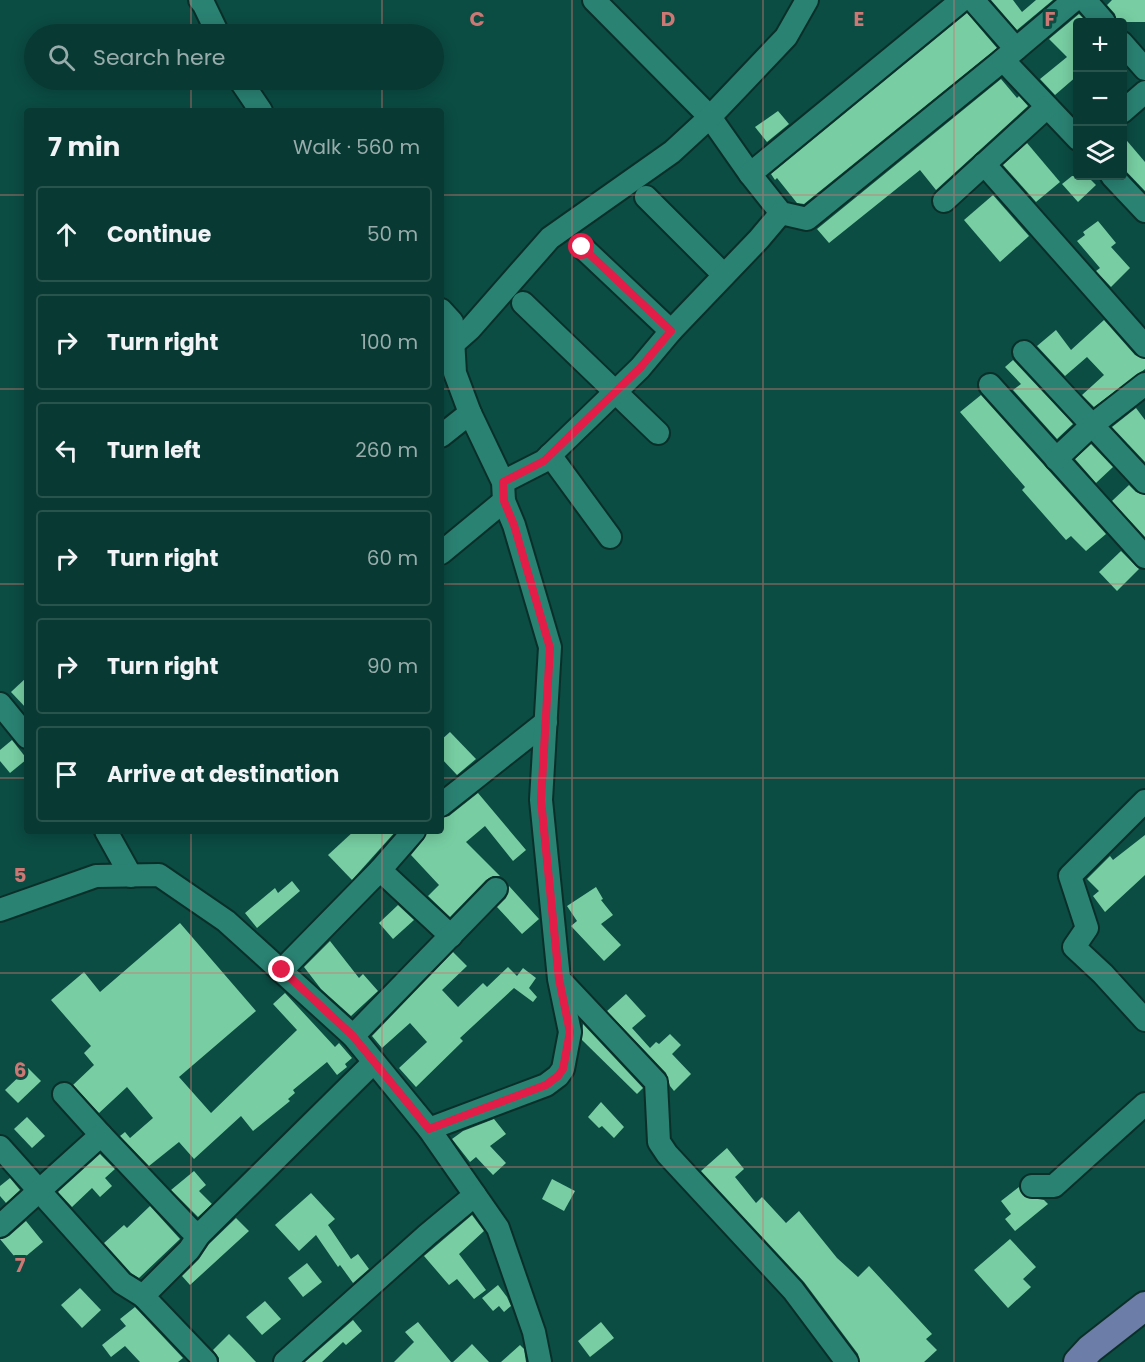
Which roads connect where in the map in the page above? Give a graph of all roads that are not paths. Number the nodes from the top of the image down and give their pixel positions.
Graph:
1 (200, 0) edge
2 (594, 0) edge
3 (807, 0) edge
4 (962, 0) edge
5 (973, 0) edge
6 (1074, 0) edge
7 (1084, 0) edge
8 (1100, 18) edge
9 (213, 24) edge
10 (1127, 49) edge
11 (1009, 54) junction
12 (1145, 69) edge
13 (247, 90) edge
14 (1145, 92) edge
15 (1047, 107) junction
16 (259, 108) edge
17 (1127, 108) edge
18 (710, 117) junction
19 (1073, 135) edge
20 (984, 164) junction
21 (750, 174) junction
22 (1116, 180) edge
23 (646, 197) dead end
24 (944, 201) dead end
25 (1145, 211) edge
26 (781, 213) junction
27 (582, 247) dead end
28 (724, 275) junction
29 (523, 303) dead end
30 (444, 313) edge
31 (671, 331) junction
32 (453, 344) junction
33 (1145, 346) edge
34 (1024, 352) dead end
35 (1145, 384) edge
36 (990, 385) dead end
37 (615, 392) junction
38 (470, 413) junction
39 (1091, 426) junction
40 (658, 433) dead end
41 (444, 434) edge
42 (550, 454) junction
43 (1056, 459) junction
44 (1145, 482) edge
45 (504, 491) junction
46 (610, 537) dead end
47 (444, 545) edge
48 (1145, 557) edge
49 (0, 704) edge
50 (546, 722) junction
51 (24, 733) edge
52 (1145, 801) edge
53 (444, 803) edge
54 (108, 834) edge
55 (411, 834) edge
56 (380, 870) junction
57 (131, 876) junction
58 (496, 889) dead end
59 (0, 910) edge
60 (451, 936) junction
61 (282, 970) junction
62 (559, 979) junction
63 (1145, 1020) edge
64 (353, 1036) junction
65 (374, 1062) junction
66 (64, 1094) dead end
67 (1145, 1104) edge
68 (429, 1129) junction
69 (101, 1135) junction
70 (0, 1147) edge
71 (1032, 1186) dead end
72 (38, 1191) junction
73 (475, 1195) junction
74 (0, 1226) edge
75 (199, 1235) junction
76 (143, 1296) junction
77 (1145, 1306) edge
78 (299, 1357) edge
79 (206, 1362) edge
80 (540, 1362) edge
81 (847, 1362) edge
82 (1078, 1362) edge

1 - 9 street
2 - 18 street
3 - 18 street
4 - 21 street
5 - 11 street
6 - 11 street
7 - 8 street
10 - 12 street
11 - 15 street
11 - 26 street
13 - 16 street
14 - 17 street
15 - 19 street
15 - 20 street
18 - 21 street
18 - 32 street
20 - 24 street
20 - 33 street
21 - 26 street
22 - 25 street
23 - 28 street
26 - 28 street
27 - 31 street
28 - 31 street
29 - 37 street
30 - 32 street
31 - 37 street
32 - 38 street
34 - 39 street
35 - 39 street
36 - 43 street
37 - 40 street
37 - 42 street
38 - 41 street
38 - 45 street
39 - 43 street
39 - 44 street
42 - 45 street
42 - 46 street
43 - 48 street
45 - 47 street
45 - 50 street
49 - 51 street
50 - 53 street
50 - 62 street
52 - 63 street
54 - 57 street
55 - 56 street
56 - 60 street
56 - 61 street
57 - 59 street
57 - 61 street
58 - 60 street
60 - 64 street
61 - 64 street
62 - 68 street
62 - 81 street
64 - 65 street
65 - 68 street
65 - 75 street
66 - 69 street
67 - 71 street
68 - 73 street
69 - 72 street
69 - 75 street
70 - 72 street
72 - 74 street
72 - 76 street
73 - 78 street
73 - 80 street
75 - 76 street
76 - 79 street
77 - 82 main road

